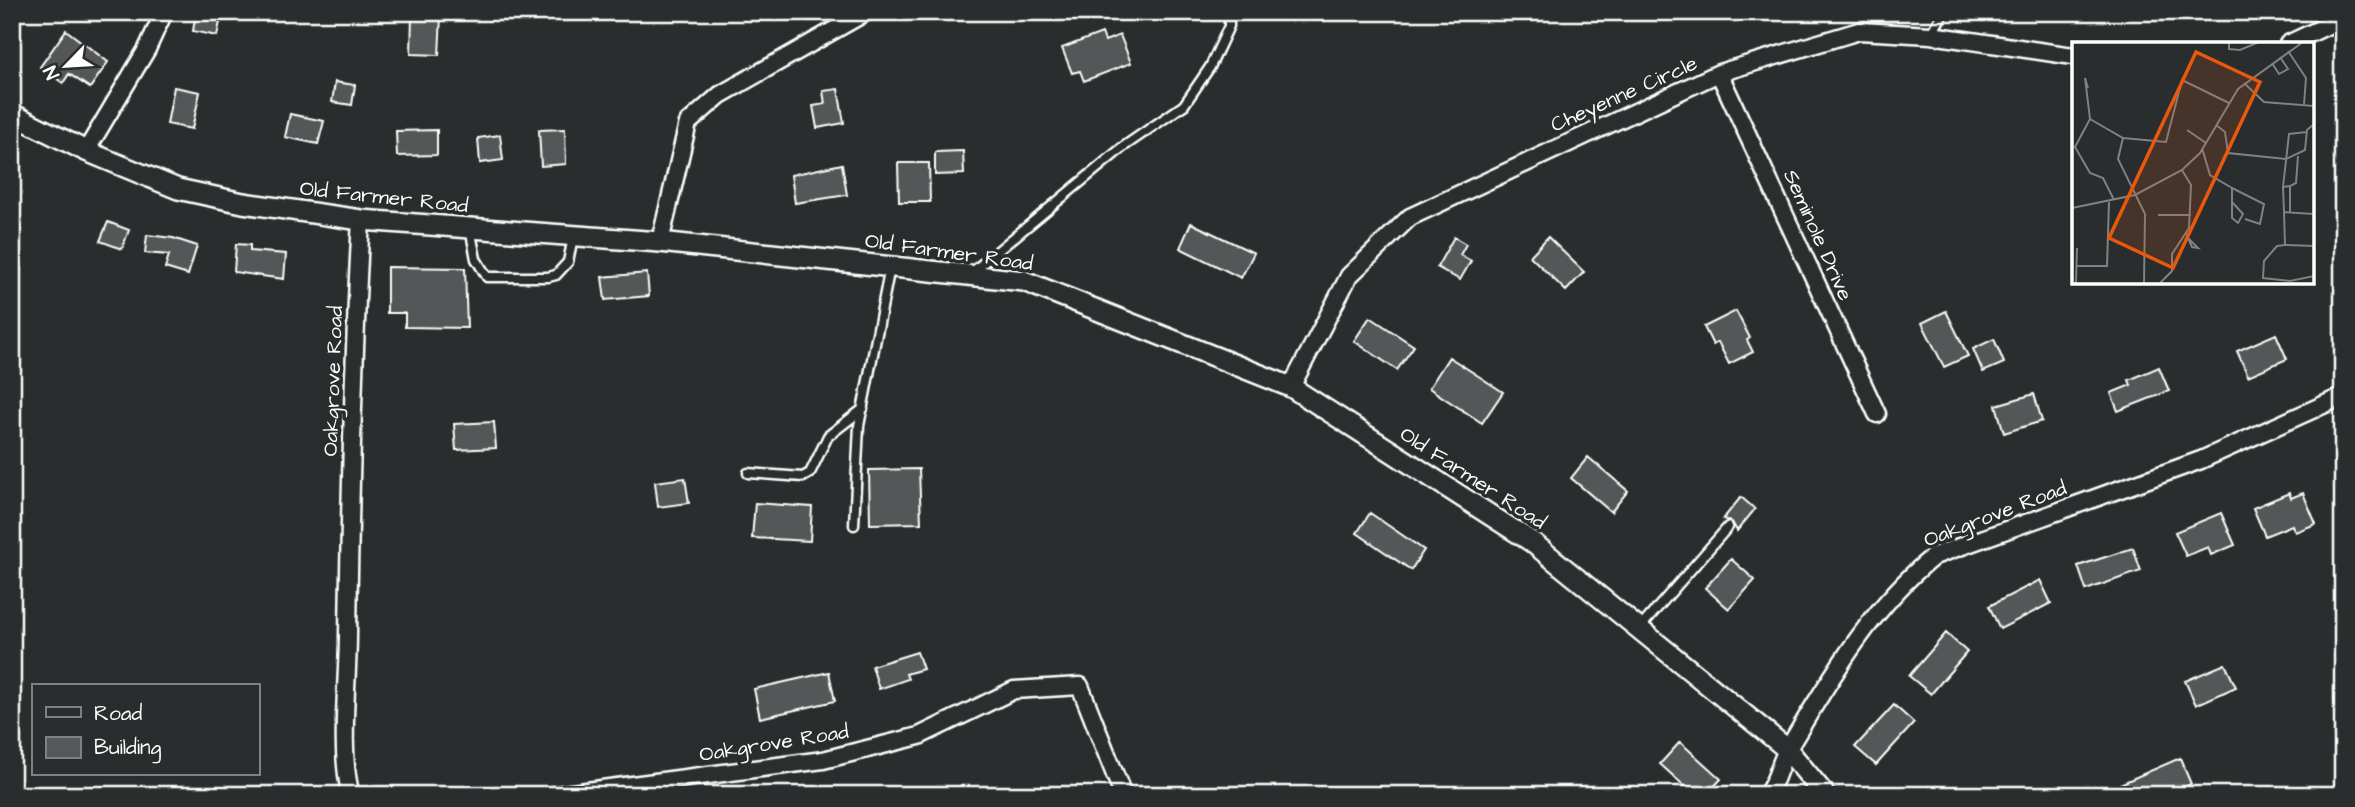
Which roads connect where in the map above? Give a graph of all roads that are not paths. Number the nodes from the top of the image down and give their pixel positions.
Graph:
1 (164, 12) edge
2 (866, 12) edge
3 (1229, 12) edge
4 (1944, 12) edge
5 (2343, 18) edge
6 (1931, 35) junction
7 (2292, 42) edge
8 (2072, 56) edge
9 (1719, 74) junction
10 (12, 114) edge
11 (86, 151) junction
12 (361, 220) junction
13 (470, 228) junction
14 (573, 236) junction
15 (660, 242) junction
16 (890, 267) junction
17 (969, 275) junction
18 (1291, 387) junction
19 (2343, 396) edge
20 (863, 409) junction
21 (1877, 414) dead end
22 (748, 473) dead end
23 (854, 525) dead end
24 (1728, 527) dead end
25 (1639, 629) junction
26 (1787, 750) junction
27 (351, 795) edge
28 (556, 795) edge
29 (1123, 795) edge
30 (1766, 795) edge
31 (1825, 795) edge

1 - 11 street
2 - 15 street
3 - 17 lane
4 - 6 lane
5 - 7 street
6 - 8 street, Cheyenne Circle
6 - 9 street, Cheyenne Circle
9 - 18 street, Cheyenne Circle
9 - 21 street, Seminole Drive
10 - 11 street, Old Farmer Road
11 - 12 street, Old Farmer Road
12 - 13 street, Old Farmer Road
12 - 27 street, Oakgrove Road
13 - 14 street, Old Farmer Road
13 - 14 lane
14 - 15 street, Old Farmer Road
15 - 16 street, Old Farmer Road
16 - 17 street, Old Farmer Road
16 - 20 lane
17 - 18 street, Old Farmer Road
18 - 25 street, Old Farmer Road
19 - 26 street, Oakgrove Road
20 - 22 lane
20 - 23 lane
24 - 25 lane
25 - 26 street, Old Farmer Road
26 - 30 street, Oakgrove Road
26 - 31 street, Old Farmer Road
28 - 29 street, Oakgrove Road

